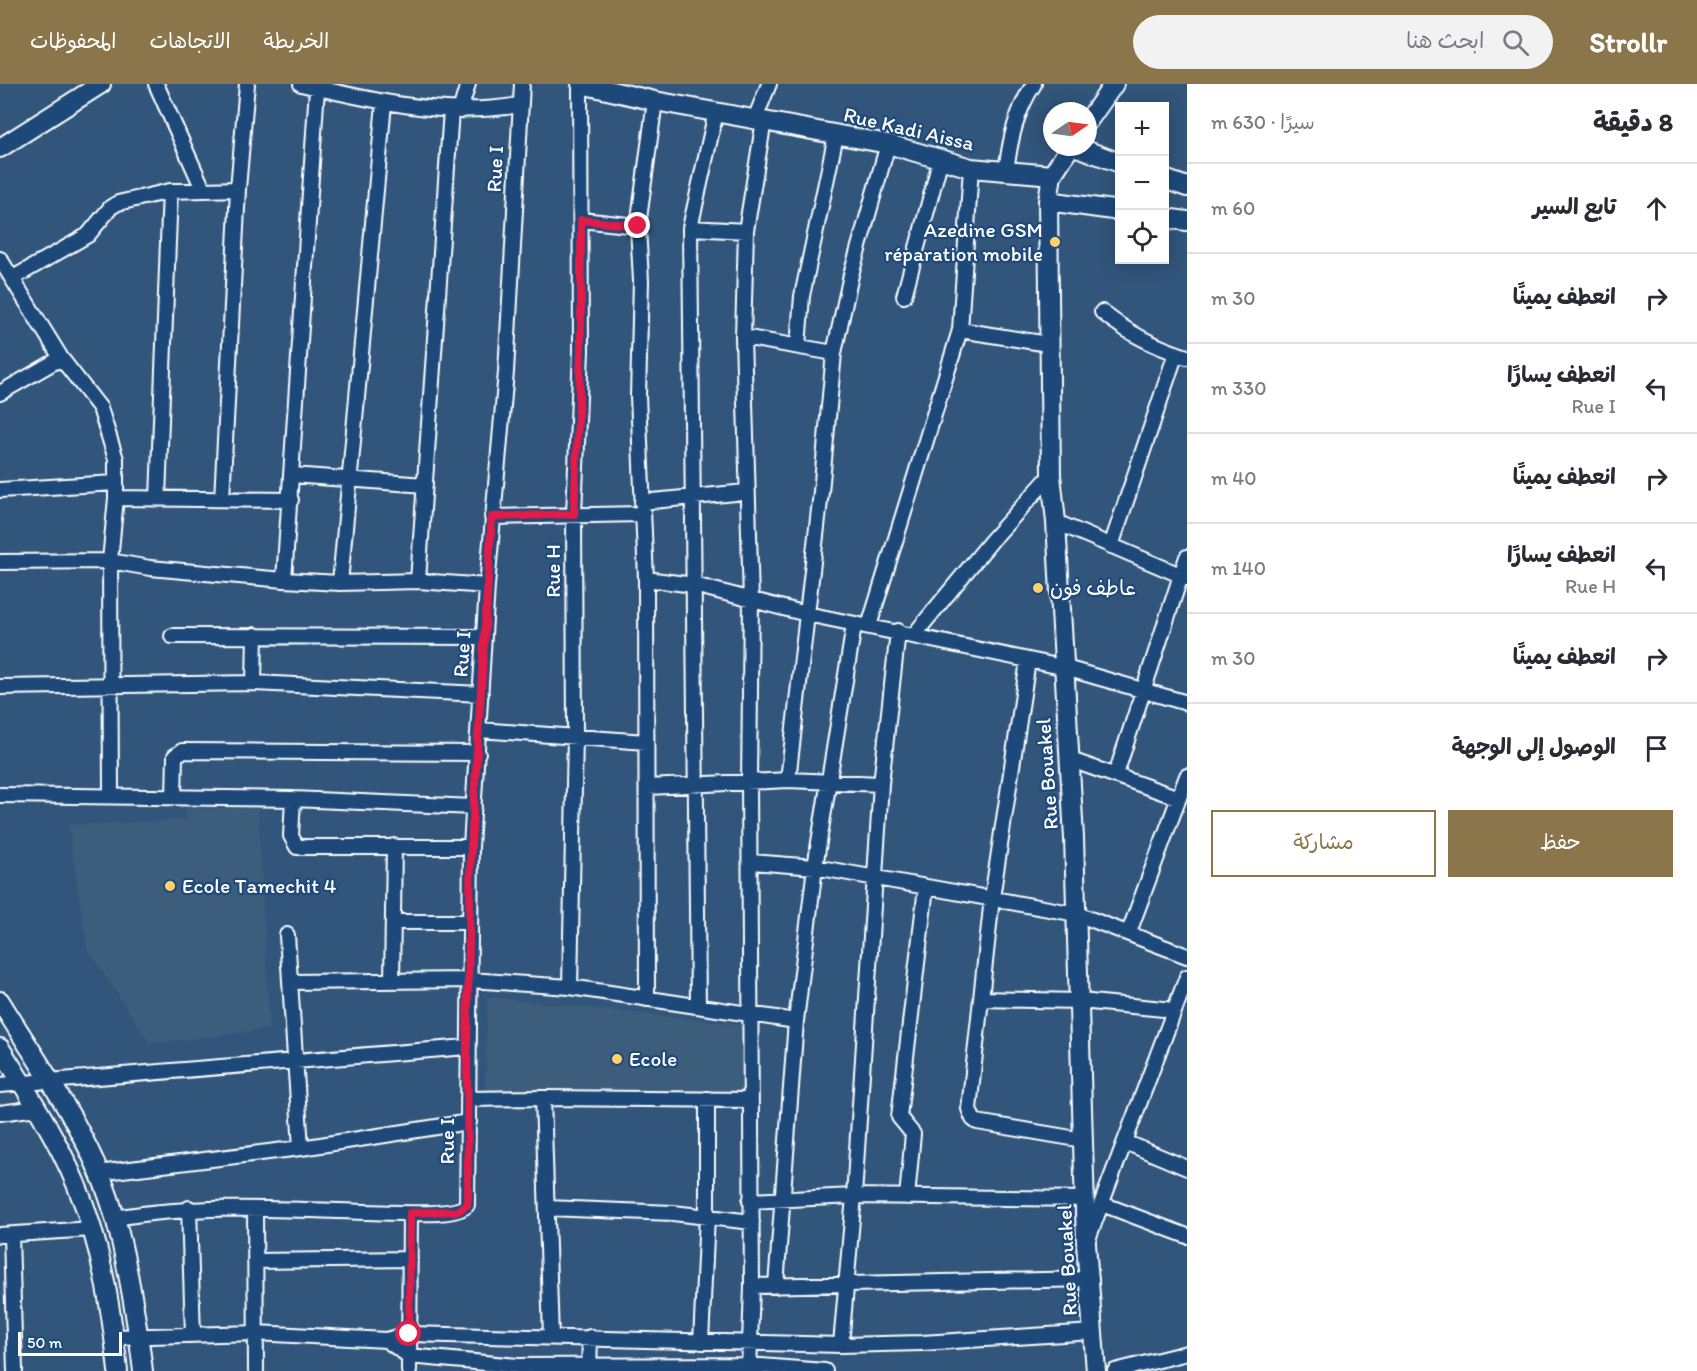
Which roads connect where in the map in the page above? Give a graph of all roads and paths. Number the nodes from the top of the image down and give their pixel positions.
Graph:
1 (101, 84) edge
2 (156, 84) edge
3 (247, 84) edge
4 (301, 84) edge
5 (468, 84) edge
6 (522, 84) edge
7 (580, 84) edge
8 (769, 84) edge
9 (1034, 84) edge
10 (1114, 84) edge
11 (317, 88) junction
12 (655, 101) junction
13 (384, 103) junction
14 (519, 105) junction
15 (1097, 108) edge
16 (456, 111) junction
17 (716, 112) junction
18 (760, 119) junction
19 (836, 135) junction
20 (888, 144) junction
21 (0, 147) edge
22 (1097, 155) edge
23 (1064, 156) edge
24 (941, 158) junction
25 (1115, 161) edge
26 (971, 168) junction
27 (1006, 172) junction
28 (1052, 175) junction
29 (1169, 181) edge
30 (1187, 187) edge
31 (203, 189) junction
32 (238, 189) junction
33 (170, 191) junction
34 (1048, 201) junction
35 (1115, 210) edge
36 (1169, 219) edge
37 (581, 220) junction
38 (1187, 221) edge
39 (638, 226) junction
40 (690, 228) junction
41 (746, 231) junction
42 (0, 259) edge
43 (13, 278) junction
44 (904, 296) dead end
45 (1102, 312) dead end
46 (960, 330) junction
47 (743, 337) junction
48 (1048, 344) junction
49 (798, 346) junction
50 (834, 353) junction
51 (1181, 355) edge
52 (61, 358) junction
53 (0, 393) edge
54 (292, 475) junction
55 (1051, 475) junction
56 (350, 479) junction
57 (115, 483) junction
58 (425, 485) junction
59 (0, 490) edge
60 (746, 492) junction
61 (116, 498) junction
62 (158, 498) junction
63 (222, 499) junction
64 (693, 499) junction
65 (291, 500) junction
66 (642, 508) junction
67 (574, 514) junction
68 (492, 517) junction
69 (1056, 522) junction
70 (1111, 546) junction
71 (1187, 557) edge
72 (110, 561) junction
73 (0, 562) edge
74 (1184, 577) edge
75 (646, 579) junction
76 (284, 580) junction
77 (418, 581) junction
78 (340, 583) junction
79 (694, 585) junction
80 (487, 586) junction
81 (751, 600) junction
82 (807, 614) junction
83 (854, 625) junction
84 (869, 626) junction
85 (898, 631) junction
86 (255, 635) junction
87 (914, 635) junction
88 (172, 636) dead end
89 (484, 637) junction
90 (1028, 661) junction
91 (1062, 667) junction
92 (254, 683) junction
93 (0, 687) edge
94 (111, 687) junction
95 (1144, 689) junction
96 (481, 694) junction
97 (1187, 703) edge
98 (479, 730) junction
99 (575, 736) junction
100 (646, 742) junction
101 (478, 753) junction
102 (1068, 759) junction
103 (1116, 774) junction
104 (1187, 776) edge
105 (788, 780) junction
106 (748, 781) junction
107 (830, 781) junction
108 (698, 783) junction
109 (881, 784) junction
110 (648, 787) junction
111 (0, 795) edge
112 (111, 796) junction
113 (174, 797) junction
114 (293, 798) junction
115 (1181, 805) edge
116 (474, 807) junction
117 (394, 846) junction
118 (471, 847) junction
119 (751, 862) junction
120 (815, 867) junction
121 (874, 878) junction
122 (926, 886) junction
123 (992, 898) junction
124 (1077, 914) junction
125 (393, 922) junction
126 (470, 922) junction
127 (1129, 932) junction
128 (287, 935) dead end
129 (1187, 956) edge
130 (1187, 977) edge
131 (470, 980) junction
132 (392, 981) junction
133 (290, 982) junction
134 (570, 987) junction
135 (647, 999) junction
136 (981, 999) junction
137 (0, 1001) edge
138 (1080, 1001) junction
139 (698, 1005) junction
140 (1174, 1010) junction
141 (752, 1013) junction
142 (796, 1021) junction
143 (467, 1047) junction
144 (0, 1048) edge
145 (296, 1061) junction
146 (50, 1082) junction
147 (22, 1084) junction
148 (0, 1085) edge
149 (543, 1098) junction
150 (468, 1099) junction
151 (707, 1100) junction
152 (751, 1100) junction
153 (37, 1108) junction
154 (0, 1113) edge
155 (469, 1122) junction
156 (1083, 1140) junction
157 (1125, 1142) junction
158 (301, 1148) junction
159 (1187, 1167) edge
160 (98, 1173) junction
161 (854, 1196) junction
162 (908, 1197) junction
163 (784, 1198) junction
164 (750, 1201) junction
165 (1094, 1202) junction
166 (189, 1208) junction
167 (547, 1208) junction
168 (255, 1210) junction
169 (410, 1213) junction
170 (707, 1216) junction
171 (115, 1218) junction
172 (752, 1222) junction
173 (92, 1229) junction
174 (5, 1235) edge
175 (1187, 1236) edge
176 (410, 1259) junction
177 (255, 1261) junction
178 (1091, 1279) junction
179 (846, 1284) junction
180 (752, 1286) junction
181 (776, 1286) junction
182 (1094, 1332) junction
183 (256, 1333) junction
184 (409, 1334) junction
185 (193, 1335) junction
186 (590, 1336) junction
187 (115, 1337) junction
188 (139, 1337) junction
189 (551, 1337) junction
190 (386, 1340) junction
191 (701, 1342) junction
192 (749, 1344) junction
193 (841, 1345) junction
194 (1187, 1353) edge
195 (409, 1356) junction
196 (518, 1368) edge
197 (589, 1368) edge
198 (749, 1368) edge
199 (15, 1371) edge
200 (118, 1371) edge
201 (143, 1371) edge
202 (256, 1371) edge
203 (409, 1371) edge
204 (825, 1371) edge
205 (1096, 1371) edge
206 (1115, 1371) edge

1 - 21 main road
2 - 31 street
3 - 32 street
4 - 11 street
5 - 16 street
6 - 14 street, Rue I
7 - 12 main road, Rue Kadi Aissa
7 - 37 street, Rue H
8 - 18 street
9 - 27 street
10 - 15 main road
11 - 13 street
11 - 54 street
12 - 17 main road, Rue Kadi Aissa
12 - 39 street
13 - 16 street
13 - 56 street
14 - 16 street
14 - 68 street, Rue I
16 - 58 street
17 - 18 main road, Rue Kadi Aissa
17 - 40 street
18 - 19 main road, Rue Kadi Aissa
18 - 41 street
19 - 20 main road, Rue Kadi Aissa
19 - 49 street
20 - 24 main road, Rue Kadi Aissa
20 - 50 street
22 - 25 main road
23 - 28 main road
24 - 26 main road, Rue Kadi Aissa
24 - 44 street
26 - 27 main road, Rue Kadi Aissa
26 - 46 street
27 - 28 main road, Rue Kadi Aissa
28 - 34 main road, Rue Bouakel
29 - 30 main road
31 - 32 street
31 - 33 street
32 - 63 street
33 - 43 street
33 - 62 street
34 - 35 main road
34 - 48 main road, Rue Bouakel
36 - 38 main road
37 - 39 street
37 - 67 street, Rue H
39 - 66 street
40 - 41 street
40 - 64 street
41 - 47 street
42 - 43 street
43 - 52 street
45 - 51 street
46 - 48 street
46 - 84 street
47 - 49 street
47 - 60 street
48 - 55 main road, Rue Bouakel
49 - 50 street
50 - 82 street
51 - 70 street
52 - 53 street
52 - 57 street
54 - 56 street
54 - 65 street
55 - 69 main road, Rue Bouakel
55 - 87 street
56 - 58 street
56 - 78 street
57 - 59 street
57 - 61 street
58 - 77 street
60 - 64 street
60 - 81 street
61 - 62 street
61 - 72 street
62 - 63 street
63 - 65 street
64 - 66 street
64 - 79 street
65 - 76 street
66 - 67 street
66 - 75 street
67 - 68 street
67 - 99 street, Rue H
68 - 80 street, Rue I
69 - 70 street
69 - 91 main road, Rue Bouakel
70 - 74 street
71 - 74 street
72 - 73 street
72 - 76 street
72 - 94 street
74 - 95 street
75 - 79 street
75 - 100 street
76 - 78 street
77 - 78 street
77 - 80 street
79 - 81 street
79 - 108 street
80 - 89 street, Rue I
81 - 82 street
81 - 106 street
82 - 83 street
82 - 105 street
83 - 84 street
83 - 107 street
84 - 85 street
85 - 87 street
85 - 109 street
86 - 88 street
86 - 89 street
86 - 92 street
87 - 90 street
89 - 96 street, Rue I
90 - 91 street
90 - 123 street
91 - 95 street
91 - 102 main road, Rue Bouakel
92 - 94 street
92 - 96 street
93 - 94 street
94 - 112 street
95 - 97 street
95 - 103 street
96 - 98 street, Rue I
98 - 99 street
98 - 101 street, Rue I
99 - 100 street
99 - 134 street, Rue H
100 - 110 street
101 - 113 street
101 - 116 street, Rue I
102 - 103 street
102 - 124 main road, Rue Bouakel
103 - 115 street
104 - 115 street
105 - 106 street
105 - 107 street
106 - 108 street
106 - 119 street
107 - 109 street
107 - 120 street
108 - 110 street
108 - 139 street
109 - 121 street
110 - 135 street
111 - 112 street
112 - 113 street
113 - 114 street
114 - 116 street
114 - 117 street
115 - 127 street
116 - 118 street, Rue I
117 - 118 street
117 - 125 street
118 - 126 street, Rue I
119 - 120 street
119 - 141 street
120 - 121 street
120 - 142 street
121 - 122 street
121 - 161 street
122 - 123 street
122 - 162 street
123 - 124 street
123 - 136 street
124 - 127 street
124 - 138 main road, Rue Bouakel
125 - 126 street
125 - 132 street
126 - 131 street, Rue I
127 - 129 street
128 - 133 street
130 - 140 street
131 - 132 street
131 - 134 street
131 - 143 street, Rue I
132 - 133 street
133 - 145 street
134 - 135 street
135 - 139 street
136 - 138 street
136 - 156 street
137 - 146 main road
138 - 140 street
138 - 156 main road, Rue Bouakel
139 - 141 street
140 - 157 street
141 - 142 street
141 - 152 street
142 - 163 street
143 - 145 street
143 - 150 street, Rue I
144 - 147 main road
145 - 146 street
145 - 158 street
146 - 147 street
146 - 160 main road
147 - 148 street
147 - 153 main road
149 - 150 street
149 - 151 street
149 - 167 street
150 - 155 street, Rue I
151 - 152 street
151 - 170 street
152 - 164 street
153 - 154 street
153 - 173 main road
155 - 158 street
155 - 169 street, Rue I
156 - 165 main road, Rue Bouakel
157 - 159 street
157 - 165 street
158 - 160 street
160 - 171 main road
161 - 162 street
161 - 163 street
161 - 179 street
162 - 165 street
163 - 164 street
163 - 181 street
164 - 172 street
165 - 175 street
165 - 178 main road, Rue Bouakel
166 - 168 street
166 - 171 street
166 - 185 street
167 - 170 street
167 - 189 street
168 - 169 street
168 - 177 street
169 - 176 street
170 - 172 street
170 - 191 street
171 - 188 main road
172 - 180 street
173 - 174 street
173 - 187 main road
174 - 199 street
176 - 177 street
176 - 184 street
177 - 183 street
178 - 179 street
178 - 182 main road, Rue Bouakel
179 - 181 street
179 - 193 street
180 - 181 street
180 - 192 street
182 - 193 street
182 - 205 main road, Rue Bouakel
183 - 185 street
183 - 190 street
183 - 202 street
184 - 189 street
184 - 190 street
184 - 195 street
185 - 188 street
186 - 189 street
186 - 191 street
186 - 197 street
187 - 188 street
187 - 200 main road
188 - 201 main road
190 - 195 street
191 - 192 street
192 - 193 street
192 - 198 street
194 - 206 street
195 - 196 street
195 - 203 street
196 - 197 street
197 - 198 street
198 - 204 street

